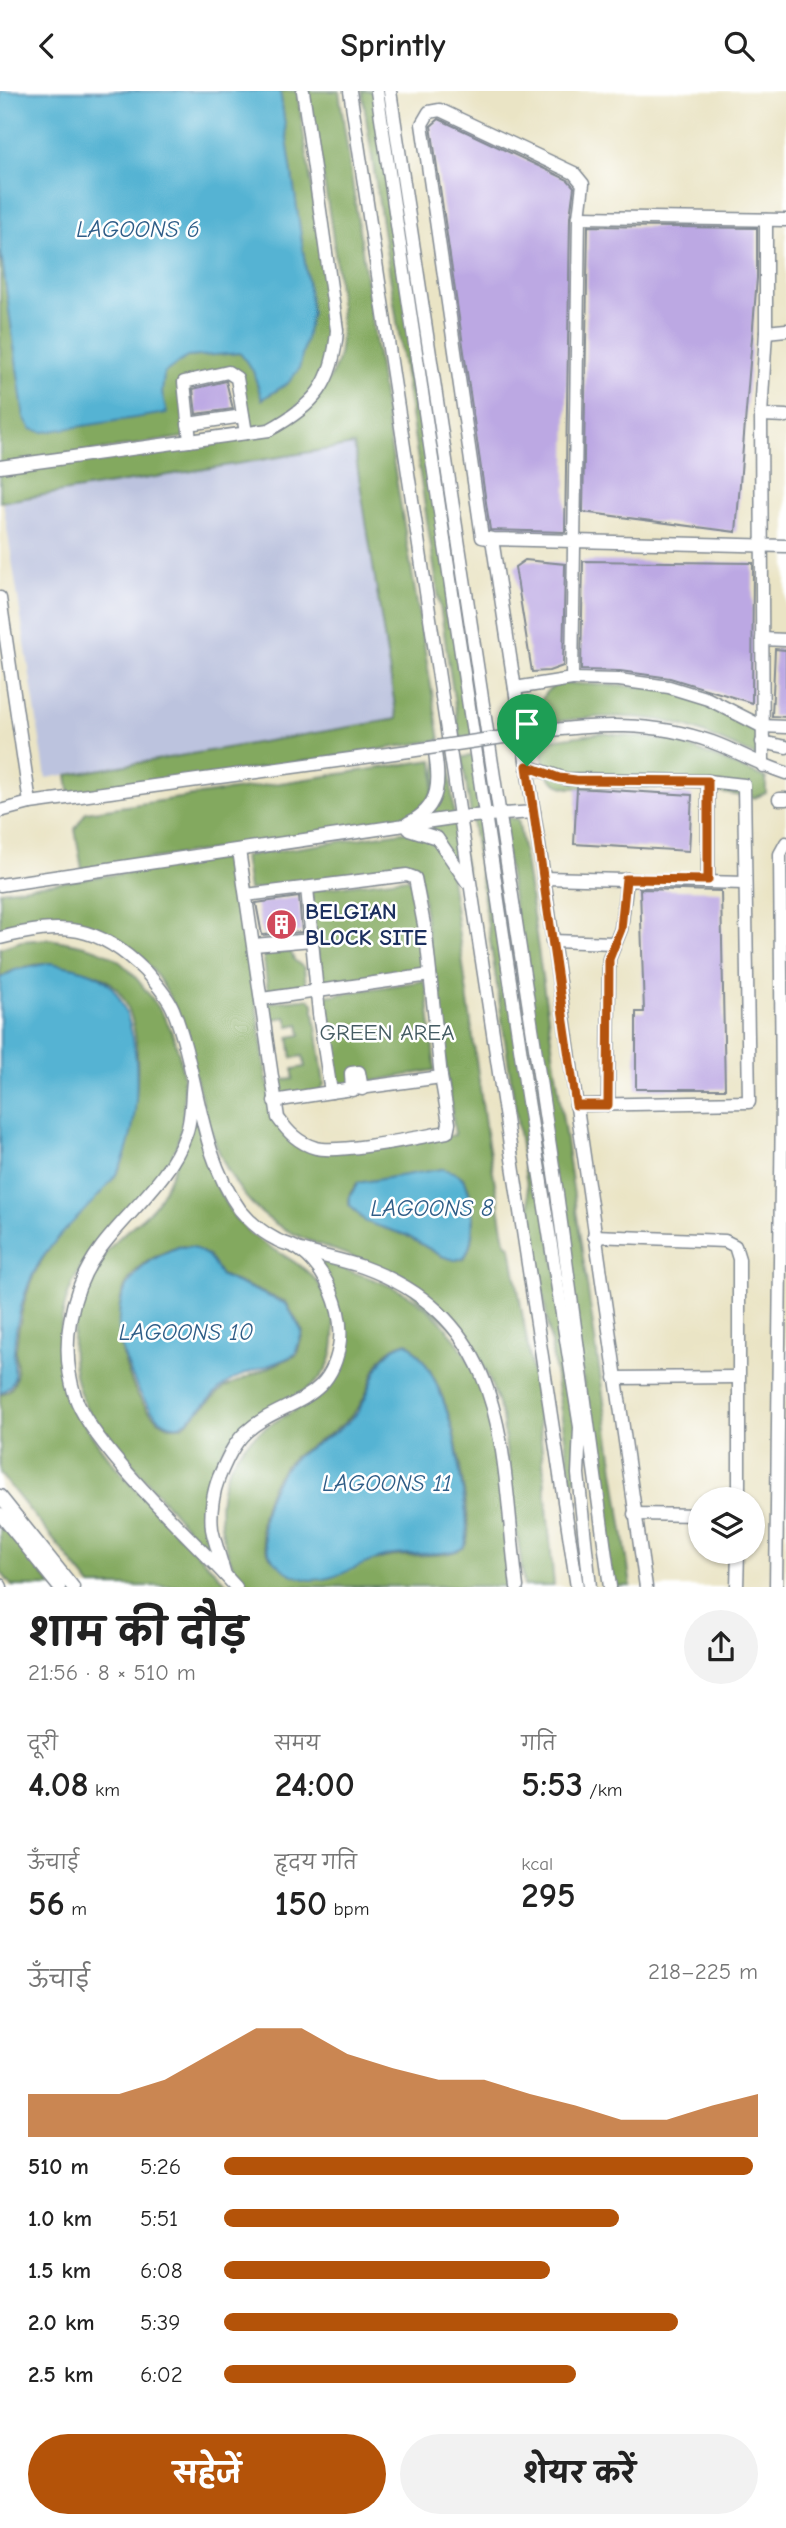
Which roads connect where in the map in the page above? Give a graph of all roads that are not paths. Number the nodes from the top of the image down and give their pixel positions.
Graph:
1 (303, 91) edge
2 (350, 91) edge
3 (377, 91) edge
4 (390, 91) edge
5 (579, 216) junction
6 (766, 220) junction
7 (786, 220) edge
8 (786, 330) edge
9 (766, 332) junction
10 (761, 415) junction
11 (243, 416) junction
12 (786, 417) edge
13 (188, 424) junction
14 (246, 433) junction
15 (190, 441) junction
16 (0, 467) edge
17 (492, 539) junction
18 (574, 541) junction
19 (763, 545) junction
20 (786, 546) edge
21 (0, 598) edge
22 (762, 639) junction
23 (786, 640) edge
24 (572, 680) junction
25 (515, 688) junction
26 (761, 726) junction
27 (786, 726) edge
28 (762, 742) junction
29 (434, 747) junction
30 (786, 747) edge
31 (527, 766) junction
32 (763, 766) junction
33 (786, 773) edge
34 (708, 781) junction
35 (30, 803) junction
36 (0, 811) edge
37 (534, 812) junction
38 (493, 815) junction
39 (459, 817) junction
40 (398, 827) junction
41 (786, 843) edge
42 (239, 850) junction
43 (544, 878) junction
44 (626, 879) junction
45 (708, 880) junction
46 (745, 883) junction
47 (0, 885) edge
48 (307, 888) junction
49 (471, 888) junction
50 (246, 895) junction
51 (0, 938) edge
52 (312, 940) junction
53 (552, 941) junction
54 (614, 943) junction
55 (254, 945) junction
56 (430, 975) junction
57 (317, 991) junction
58 (262, 999) junction
59 (441, 1077) junction
60 (193, 1081) junction
61 (331, 1093) junction
62 (274, 1101) junction
63 (576, 1105) junction
64 (608, 1105) junction
65 (594, 1235) junction
66 (300, 1250) junction
67 (737, 1377) junction
68 (615, 1378) junction
69 (739, 1487) edge
70 (0, 1496) edge
71 (0, 1514) edge
72 (634, 1514) junction
73 (688, 1515) edge
74 (738, 1564) edge
75 (225, 1575) junction
76 (59, 1587) edge
77 (73, 1587) edge
78 (236, 1587) edge
79 (517, 1587) edge
80 (577, 1587) edge
81 (590, 1587) edge
82 (610, 1587) edge
83 (646, 1587) edge
84 (737, 1587) edge
85 (776, 1587) edge

1 - 14 street
2 - 39 street
3 - 38 street
4 - 38 street
5 - 6 street
5 - 17 street
5 - 18 street
6 - 7 street
6 - 9 street
8 - 9 street
9 - 10 street
10 - 12 street
10 - 19 street
11 - 13 street
11 - 13 street
11 - 14 street
13 - 15 street
14 - 15 street
15 - 16 street
17 - 18 street
17 - 25 street
18 - 19 street
18 - 24 street
19 - 20 street
19 - 22 street
21 - 35 street
22 - 23 street
22 - 26 street
24 - 25 street
24 - 26 street
25 - 31 street
26 - 27 street
26 - 28 street
28 - 30 street
28 - 32 street
29 - 32 street, bridge
29 - 35 street, bridge
29 - 40 street
31 - 34 street
31 - 37 street
32 - 33 street
34 - 45 street
34 - 46 street
35 - 36 street
37 - 38 street
37 - 43 street
38 - 39 street
38 - 81 street
38 - 82 street
39 - 40 street
39 - 49 street
40 - 42 street
40 - 49 street
41 - 85 street
42 - 47 street
42 - 50 street
43 - 44 street
43 - 53 street
44 - 45 street
44 - 54 street
45 - 46 street
46 - 64 street
48 - 50 street
48 - 52 street
48 - 56 street
49 - 80 street
50 - 55 street
51 - 60 street
52 - 55 street
52 - 57 street
53 - 54 street
53 - 63 street
54 - 64 street
55 - 58 street
56 - 57 street
56 - 59 street
57 - 58 street
57 - 61 street
58 - 62 street
59 - 61 street
59 - 62 street
60 - 66 street
60 - 75 street
61 - 62 street
63 - 64 street
63 - 65 street
65 - 67 street
65 - 68 street
66 - 75 street
66 - 79 street
67 - 68 street
67 - 69 street
68 - 72 street
70 - 77 street
71 - 76 street
72 - 73 street
72 - 83 street
74 - 84 street
75 - 78 street

